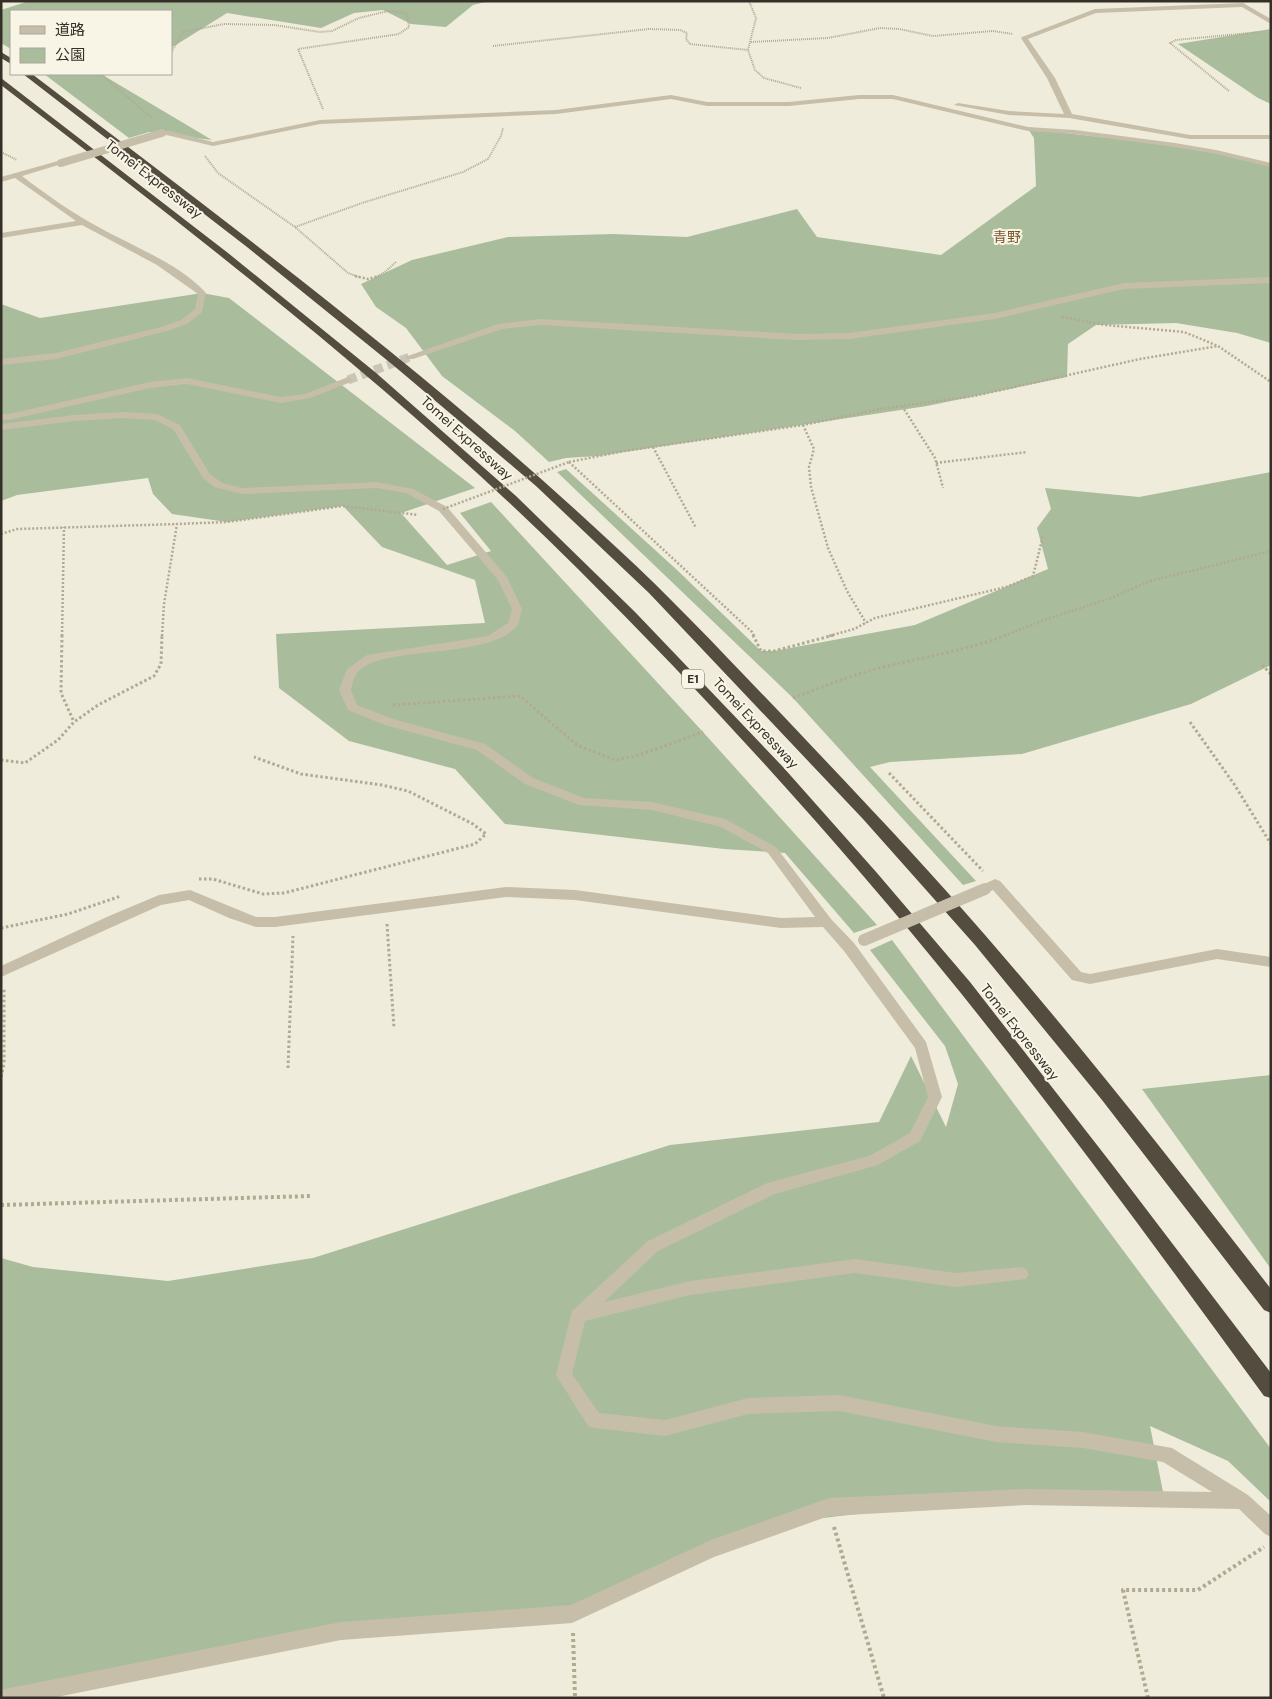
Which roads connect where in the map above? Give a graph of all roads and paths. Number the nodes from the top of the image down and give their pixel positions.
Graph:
1 (749, 1) edge
2 (1271, 22) edge
3 (1261, 32) dead end
4 (1024, 38) junction
5 (751, 42) junction
6 (493, 46) dead end
7 (748, 50) junction
8 (172, 51) edge
9 (28, 75) edge
10 (102, 75) edge
11 (1, 81) edge
12 (802, 88) dead end
13 (1229, 92) dead end
14 (893, 98) junction
15 (324, 112) dead end
16 (506, 113) junction
17 (1069, 116) junction
18 (162, 133) junction
19 (1271, 137) edge
20 (202, 153) dead end
21 (1271, 165) edge
22 (17, 176) junction
23 (1, 180) edge
24 (83, 222) junction
25 (294, 227) junction
26 (1, 236) edge
27 (396, 262) dead end
28 (1271, 280) edge
29 (1026, 310) junction
30 (1218, 346) junction
31 (410, 357) tunnel mouth
32 (1, 362) edge
33 (348, 380) tunnel mouth
34 (1271, 382) edge
35 (902, 406) junction
36 (1, 417) edge
37 (803, 425) junction
38 (1, 427) edge
39 (653, 447) junction
40 (1026, 452) dead end
41 (569, 462) junction
42 (936, 463) junction
43 (943, 488) dead end
44 (439, 510) junction
45 (427, 513) dead end
46 (177, 524) junction
47 (64, 527) junction
48 (696, 528) dead end
49 (1, 534) edge
50 (1043, 536) dead end
51 (1271, 551) edge
52 (866, 623) junction
53 (1262, 665) dead end
54 (1271, 674) edge
55 (793, 698) dead end
56 (390, 705) dead end
57 (74, 722) junction
58 (1190, 722) dead end
59 (704, 732) dead end
60 (254, 757) dead end
61 (1, 760) edge
62 (890, 774) dead end
63 (1271, 844) edge
64 (196, 879) dead end
65 (990, 886) junction
66 (122, 895) dead end
67 (386, 907) junction
68 (294, 920) junction
69 (826, 922) junction
70 (1, 928) edge
71 (849, 947) junction
72 (1271, 962) edge
73 (2, 972) edge
74 (394, 1028) dead end
75 (288, 1068) dead end
76 (1, 1077) edge
77 (311, 1196) dead end
78 (1, 1205) edge
79 (1022, 1274) dead end
80 (1271, 1304) edge
81 (578, 1316) junction
82 (1271, 1389) edge
83 (1242, 1501) junction
84 (829, 1507) junction
85 (1271, 1528) edge
86 (1271, 1542) edge
87 (572, 1614) junction
88 (5, 1698) edge
89 (575, 1698) edge
90 (884, 1698) edge
91 (1148, 1698) edge

1 - 5 path
2 - 4 street
3 - 13 path
4 - 5 path
4 - 17 street
5 - 7 path
6 - 7 path
7 - 12 path
8 - 15 path
9 - 80 highway, Tomei Expressway / E1
10 - 18 path
11 - 82 highway, Tomei Expressway / E1
14 - 16 street
14 - 17 street
14 - 21 street
16 - 18 street
16 - 25 path
17 - 19 street
18 - 22 street, bridge
20 - 25 path
22 - 23 street
22 - 24 street
24 - 26 street
24 - 32 street
25 - 27 path
28 - 29 street
29 - 30 path
29 - 31 street
30 - 34 path
30 - 35 path
33 - 36 street
35 - 37 path
35 - 42 path
37 - 39 path
37 - 52 path
38 - 44 street
39 - 41 path
39 - 48 path
40 - 42 path
41 - 44 path, bridge
41 - 52 path
42 - 43 path
44 - 69 street
45 - 46 path
46 - 47 path
46 - 57 path
47 - 49 path
47 - 57 path
50 - 52 path
51 - 55 path
53 - 54 path
56 - 59 path
57 - 61 path
58 - 63 path
60 - 64 path
62 - 65 path
65 - 71 street, bridge
65 - 72 street
66 - 70 path
67 - 68 street
67 - 69 street
67 - 74 path
68 - 73 street
68 - 75 path
69 - 71 street
71 - 81 street
73 - 76 path
77 - 78 path
79 - 81 street
81 - 83 street
83 - 84 street
83 - 85 street
84 - 87 street
84 - 90 path
86 - 91 path
87 - 88 street
87 - 89 path

